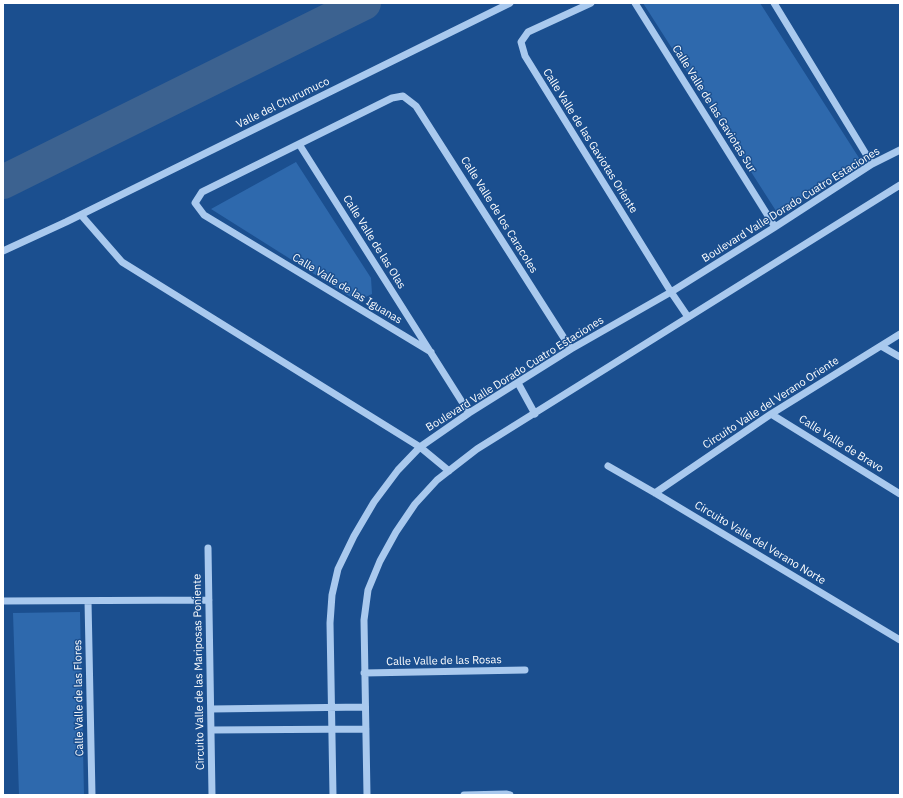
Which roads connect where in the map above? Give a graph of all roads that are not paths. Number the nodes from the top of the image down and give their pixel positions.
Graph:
1 (510, 3) edge
2 (590, 3) edge
3 (635, 3) edge
4 (774, 3) edge
5 (299, 144) junction
6 (899, 152) edge
7 (872, 164) junction
8 (900, 185) edge
9 (81, 215) junction
10 (775, 227) junction
11 (3, 251) edge
12 (672, 292) junction
13 (688, 317) junction
14 (900, 334) edge
15 (881, 346) junction
16 (571, 349) junction
17 (431, 352) junction
18 (900, 357) edge
19 (518, 383) junction
20 (469, 413) junction
21 (535, 414) junction
22 (771, 414) junction
23 (420, 447) junction
24 (608, 466) dead end
25 (449, 471) junction
26 (655, 493) junction
27 (900, 494) edge
28 (208, 548) dead end
29 (209, 600) junction
30 (88, 601) junction
31 (3, 602) edge
32 (900, 640) edge
33 (525, 670) dead end
34 (364, 674) junction
35 (332, 707) junction
36 (365, 707) junction
37 (211, 709) junction
38 (332, 729) junction
39 (366, 729) junction
40 (211, 730) junction
41 (92, 795) edge
42 (212, 795) edge
43 (333, 795) edge
44 (366, 795) edge
45 (464, 795) edge
46 (510, 795) edge

1 - 9 street, Valle del Churumuco
2 - 12 street, Calle Valle de las Gaviotas Oriente
3 - 10 street, Calle Valle de las Gaviotas Sur
4 - 7 street
5 - 16 street, Calle Valle de los Caracoles
5 - 17 street, Calle Valle de las Olas
5 - 17 street, Calle Valle de las Iguanas
6 - 7 street, Boulevard Valle Dorado Cuatro Estaciones
7 - 10 street, Boulevard Valle Dorado Cuatro Estaciones
8 - 13 street
9 - 11 street, Valle del Churumuco
9 - 23 street
10 - 12 street, Boulevard Valle Dorado Cuatro Estaciones
12 - 13 street, Calle Valle de las Gaviotas Oriente
12 - 16 street, Boulevard Valle Dorado Cuatro Estaciones
13 - 21 street
14 - 15 street, Circuito Valle del Verano Oriente
15 - 18 street
15 - 22 street, Circuito Valle del Verano Oriente
16 - 19 street, Boulevard Valle Dorado Cuatro Estaciones
17 - 20 street, Calle Valle de las Iguanas
19 - 20 street, Boulevard Valle Dorado Cuatro Estaciones
19 - 21 street
20 - 23 street, Boulevard Valle Dorado Cuatro Estaciones
21 - 25 street
22 - 26 street, Circuito Valle del Verano Oriente
22 - 27 street, Calle Valle de Bravo
23 - 25 street
23 - 35 street, Boulevard Valle Dorado Cuatro Estaciones
24 - 26 street, Circuito Valle del Verano Norte
25 - 34 street
26 - 32 street, Circuito Valle del Verano Norte
28 - 29 street, Circuito Valle de las Mariposas Poniente
29 - 30 street
29 - 37 street, Circuito Valle de las Mariposas Poniente
30 - 31 street
30 - 41 street, Calle Valle de las Flores
33 - 34 street, Calle Valle de las Rosas
34 - 36 street
35 - 36 street
35 - 37 street
35 - 38 street, Boulevard Valle Dorado Cuatro Estaciones
36 - 39 street
37 - 40 street, Circuito Valle de las Mariposas Poniente
38 - 39 street
38 - 40 street
38 - 43 street, Boulevard Valle Dorado Cuatro Estaciones
39 - 44 street
40 - 42 street, Circuito Valle de las Mariposas Poniente
45 - 46 street

